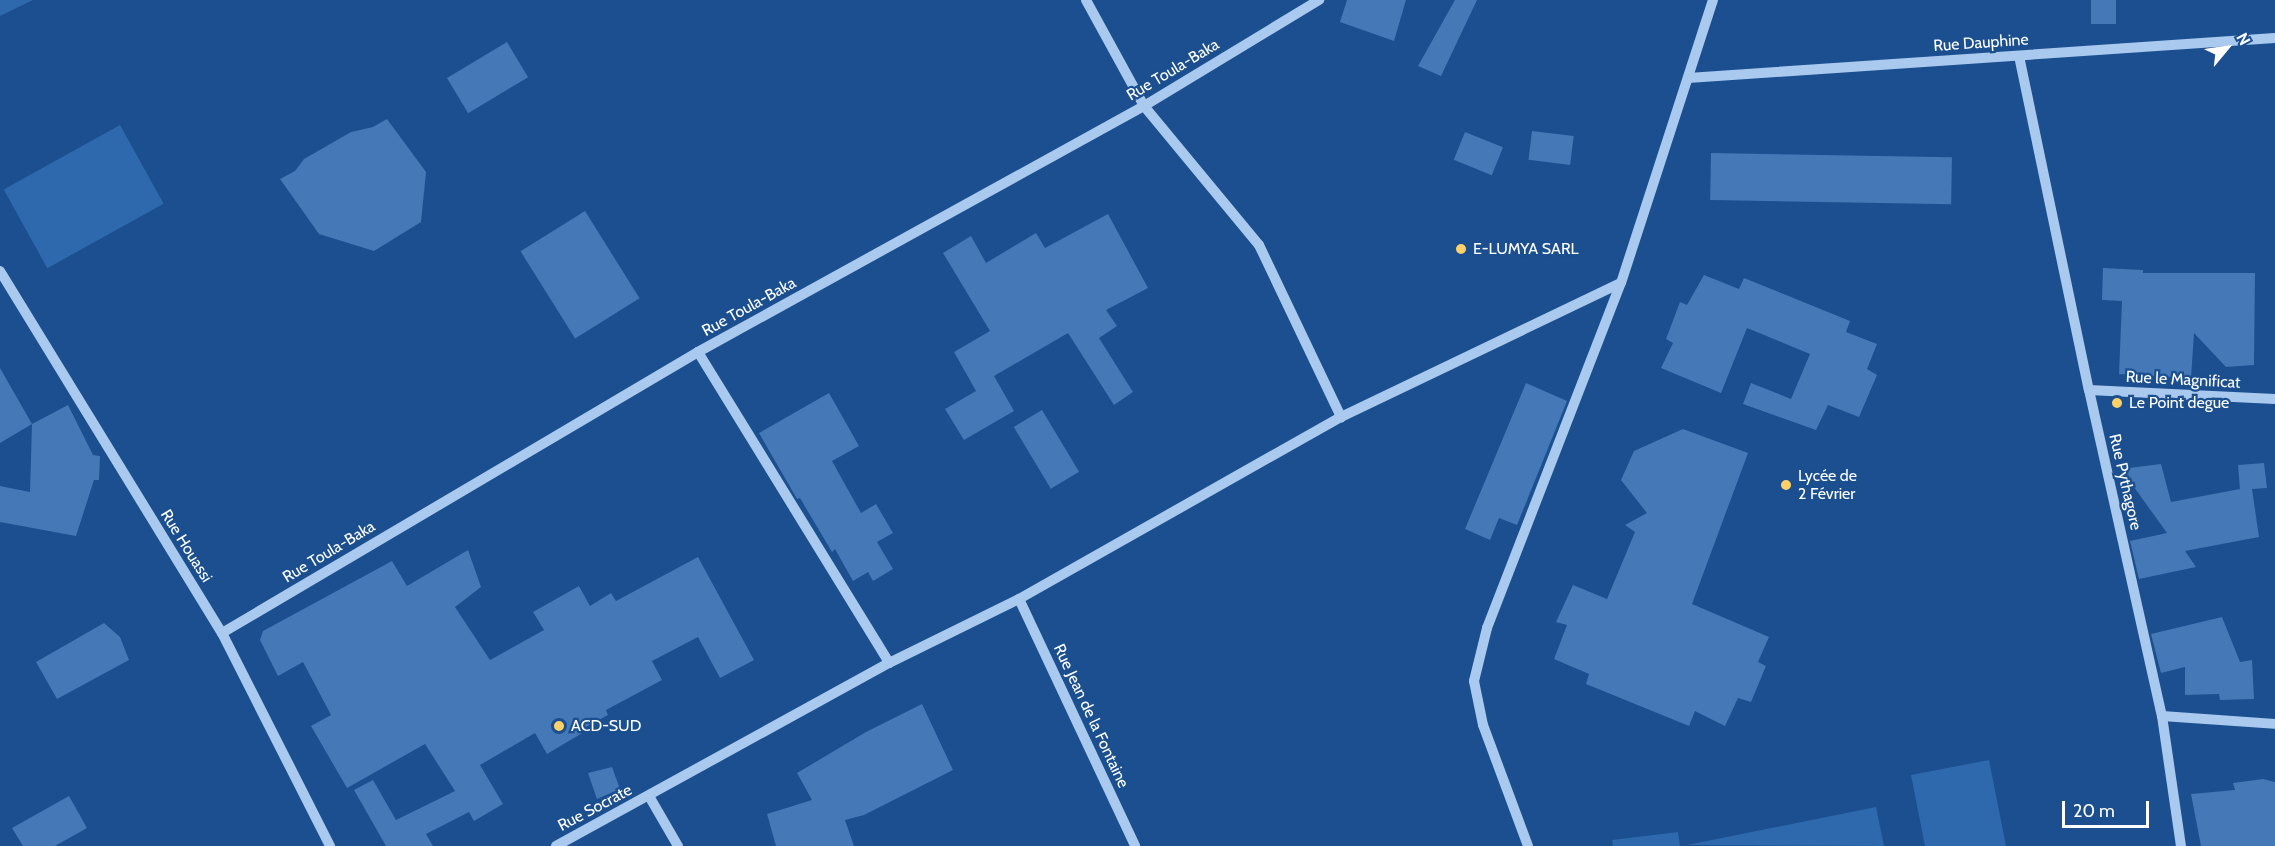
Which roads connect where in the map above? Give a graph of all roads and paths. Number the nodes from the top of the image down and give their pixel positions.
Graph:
1 (1086, 0) edge
2 (1319, 0) edge
3 (1713, 0) edge
4 (2275, 38) edge
5 (2019, 56) junction
6 (1688, 78) junction
7 (1144, 106) junction
8 (0, 270) edge
9 (1621, 283) junction
10 (698, 352) junction
11 (2089, 390) junction
12 (2275, 399) edge
13 (1341, 417) junction
14 (1019, 599) junction
15 (222, 633) junction
16 (889, 663) junction
17 (2162, 716) junction
18 (2275, 723) edge
19 (649, 796) junction
20 (330, 846) edge
21 (556, 846) edge
22 (678, 846) edge
23 (1135, 846) edge
24 (1528, 846) edge
25 (2181, 846) edge

1 - 7 street
2 - 7 street, Rue Toula-Baka
3 - 6 street
4 - 5 street, Rue Dauphine
5 - 6 street, Rue Dauphine
5 - 11 street, Rue Pythagore
6 - 9 street
7 - 10 street, Rue Toula-Baka
7 - 13 street
8 - 15 street, Rue Houassi
9 - 13 street, Rue Socrate
9 - 24 street
10 - 15 street, Rue Toula-Baka
10 - 16 street
11 - 12 street, Rue le Magnificat
11 - 17 street, Rue Pythagore
13 - 14 street, Rue Socrate
14 - 16 street, Rue Socrate
14 - 23 street, Rue Jean de la Fontaine
15 - 20 street, Rue Houassi
16 - 19 street, Rue Socrate
17 - 18 street
17 - 25 street, Rue Pythagore
19 - 21 street, Rue Socrate
19 - 22 street

